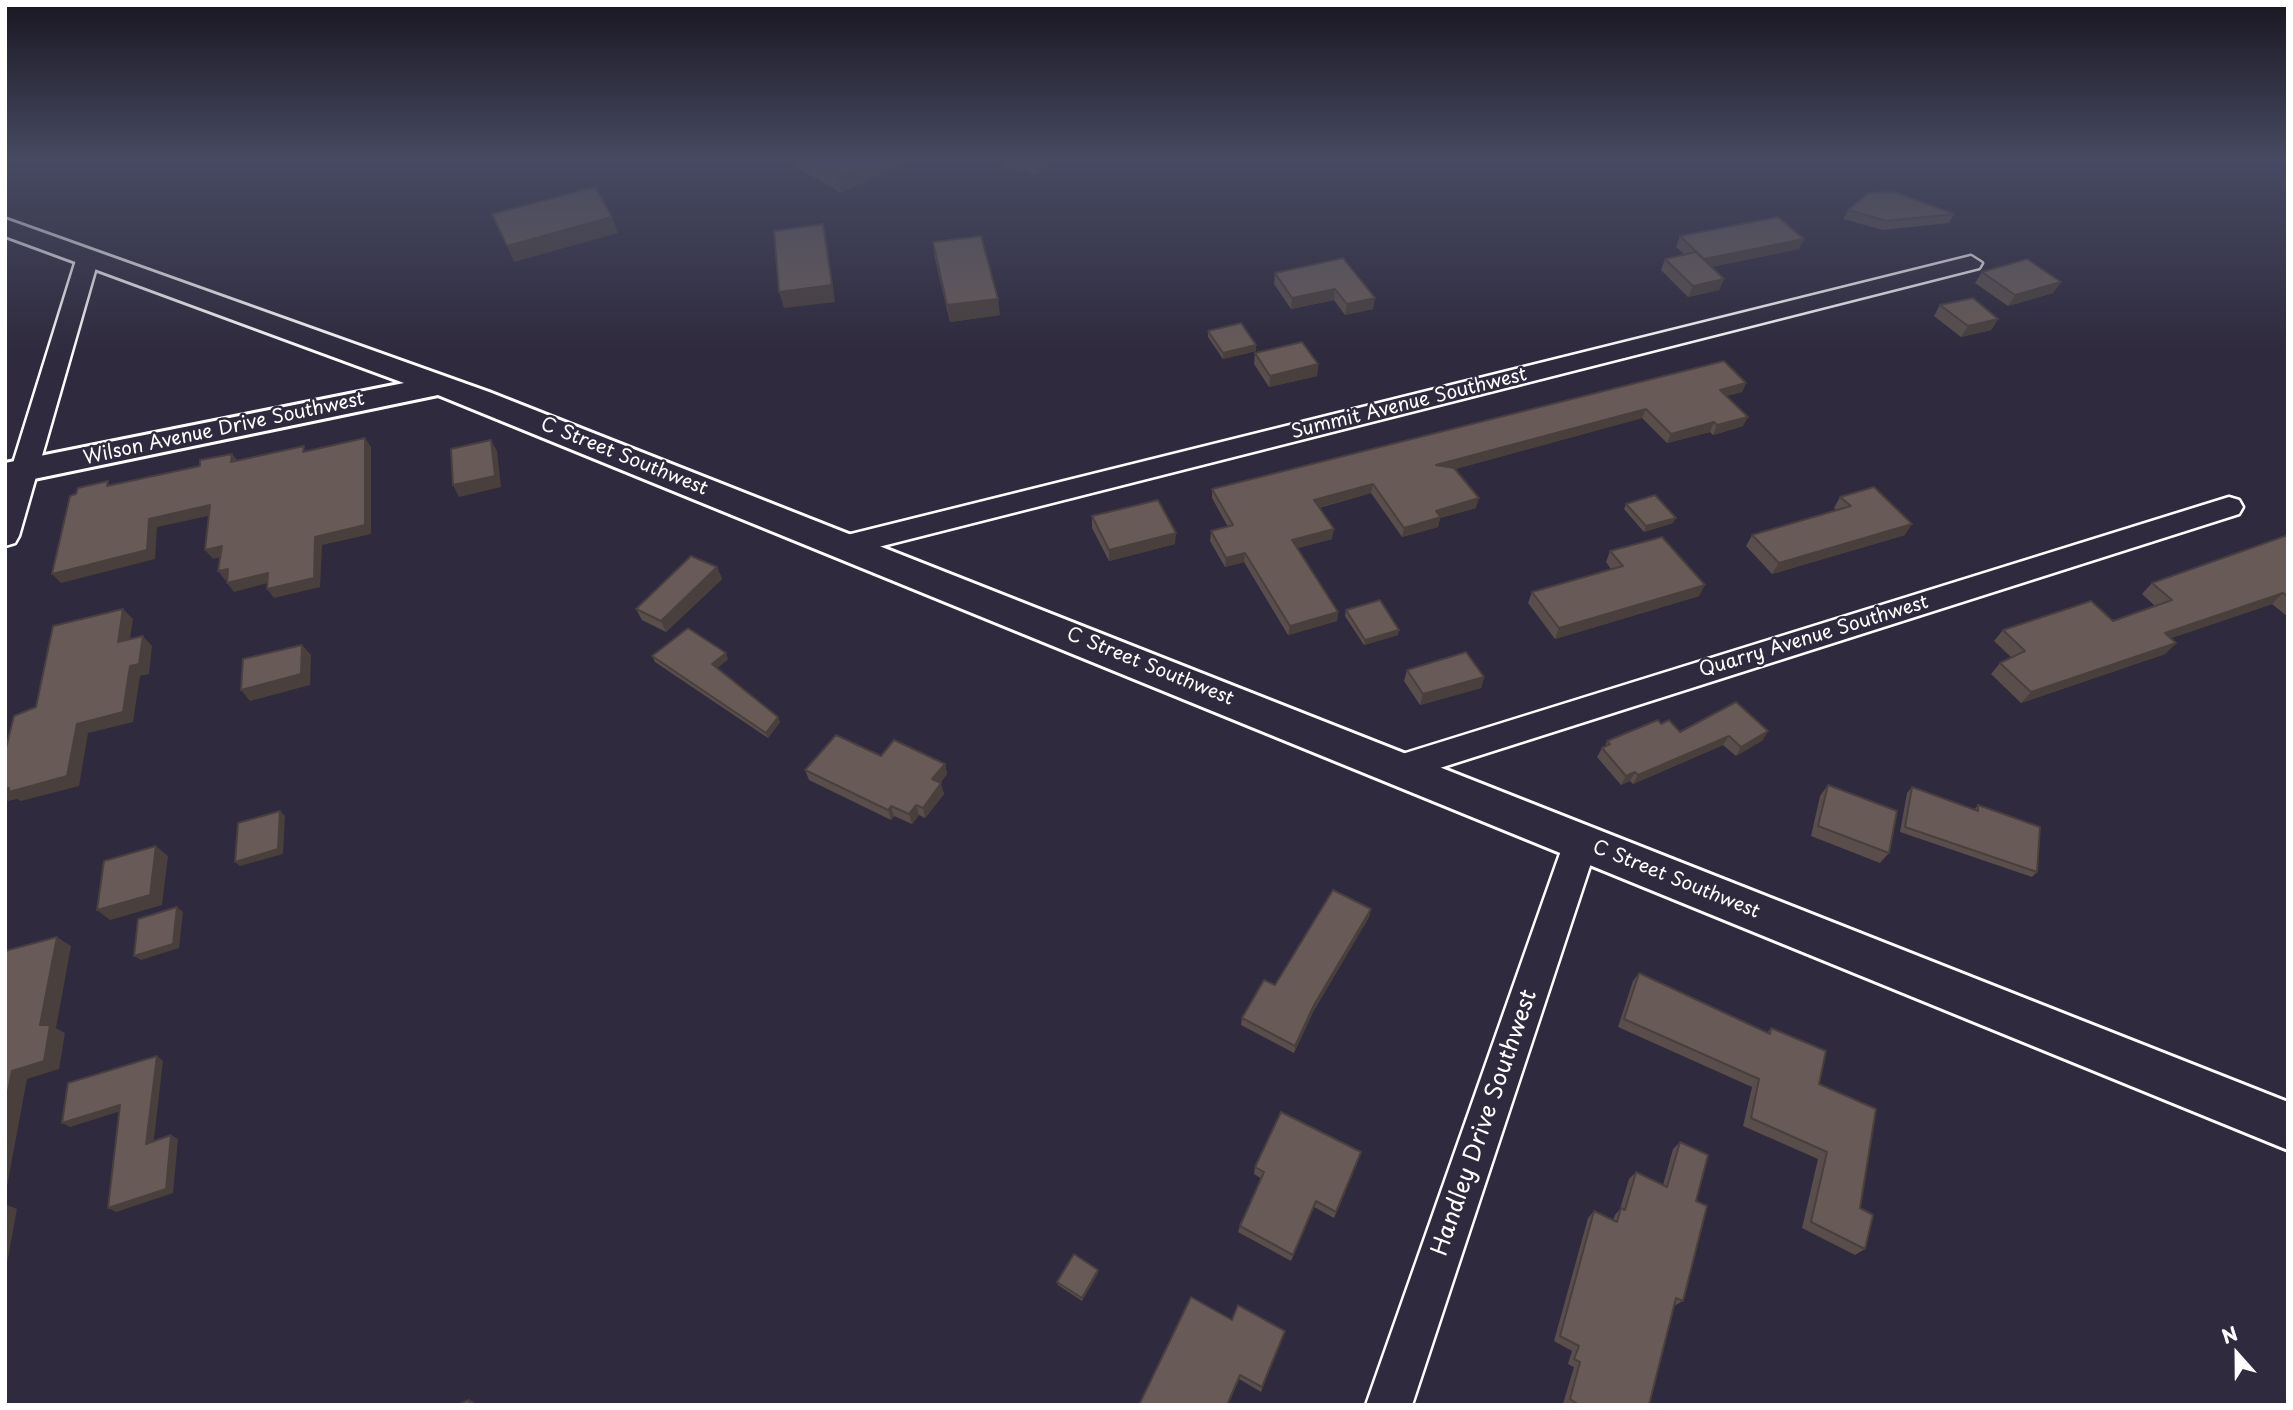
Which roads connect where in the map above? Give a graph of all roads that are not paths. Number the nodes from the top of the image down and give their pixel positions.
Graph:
1 (5, 227) edge
2 (88, 257) junction
3 (1971, 263) dead end
4 (442, 385) junction
5 (14, 472) edge
6 (2229, 506) dead end
7 (5, 536) edge
8 (847, 545) junction
9 (1399, 768) junction
10 (1581, 842) junction
11 (2288, 1126) edge
12 (1389, 1405) edge

1 - 2 main road, C Street Southwest
2 - 4 main road, C Street Southwest
2 - 5 street
3 - 8 street, Summit Avenue Southwest
4 - 5 main road, Wilson Avenue Drive Southwest
4 - 8 main road, C Street Southwest
5 - 7 street
6 - 9 street, Quarry Avenue Southwest
8 - 9 main road, C Street Southwest
9 - 10 main road, C Street Southwest
10 - 11 main road, C Street Southwest
10 - 12 street, Handley Drive Southwest

